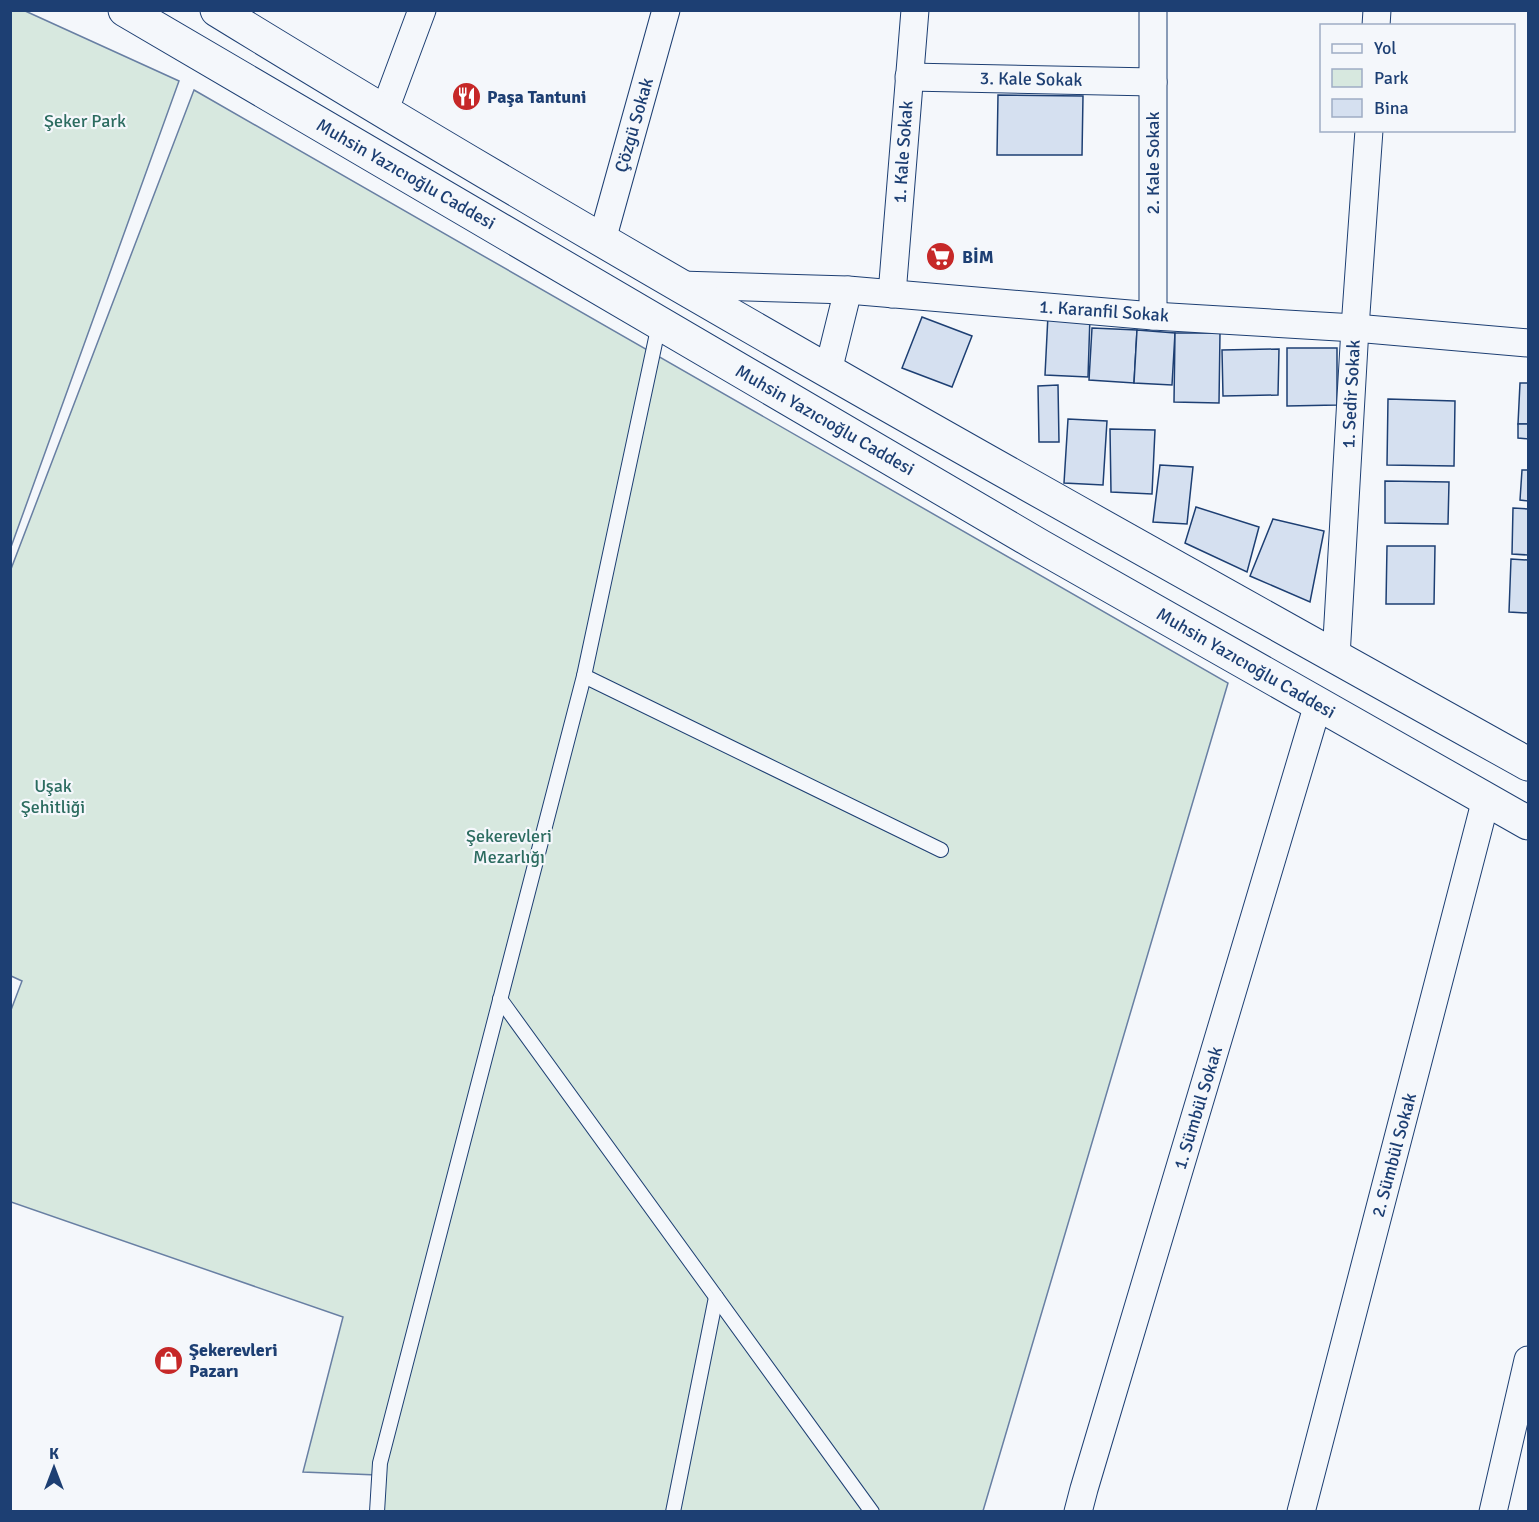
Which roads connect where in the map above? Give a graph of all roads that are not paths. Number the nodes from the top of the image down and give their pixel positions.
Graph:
1 (125, 10) edge
2 (217, 10) edge
3 (422, 10) edge
4 (666, 10) edge
5 (915, 10) edge
6 (1153, 10) edge
7 (909, 76) junction
8 (1153, 82) junction
9 (384, 112) junction
10 (1369, 132) edge
11 (602, 240) junction
12 (680, 285) junction
13 (848, 290) junction
14 (892, 294) junction
15 (1153, 315) junction
16 (659, 322) junction
17 (1355, 328) junction
18 (1528, 343) edge
19 (828, 371) junction
20 (1336, 657) junction
21 (584, 676) junction
22 (1318, 704) junction
23 (1528, 764) edge
24 (1486, 800) junction
25 (1528, 823) edge
26 (941, 849) dead end
27 (500, 999) junction
28 (716, 1297) junction
29 (1528, 1360) edge
30 (377, 1512) edge
31 (673, 1512) edge
32 (872, 1512) edge
33 (1078, 1512) edge
34 (1301, 1512) edge
35 (1493, 1512) edge

1 - 16 street, Muhsin Yazıcıoğlu Caddesi
2 - 9 street
3 - 9 street
4 - 11 street, Çözgü Sokak
5 - 7 street, 1. Kale Sokak
6 - 8 street, 2. Kale Sokak
7 - 8 street, 3. Kale Sokak
7 - 14 street, 1. Kale Sokak
8 - 15 street, 2. Kale Sokak
9 - 11 street
10 - 17 street, 1. Sedir Sokak
11 - 12 street
12 - 13 street, 1. Karanfil Sokak
12 - 16 street
12 - 19 street
13 - 14 street, 1. Karanfil Sokak
13 - 19 street
14 - 15 street, 1. Karanfil Sokak
15 - 17 street, 1. Karanfil Sokak
16 - 21 lane
16 - 22 street, Muhsin Yazıcıoğlu Caddesi
17 - 18 street, 1. Karanfil Sokak
17 - 20 street, 1. Sedir Sokak
19 - 20 street
20 - 22 street
20 - 23 street
21 - 26 lane
21 - 27 lane
22 - 24 street, Muhsin Yazıcıoğlu Caddesi
22 - 33 street, 1. Sümbül Sokak
24 - 25 street, Muhsin Yazıcıoğlu Caddesi
24 - 34 street, 2. Sümbül Sokak
27 - 28 lane
27 - 30 lane
28 - 31 lane
28 - 32 lane
29 - 35 street

